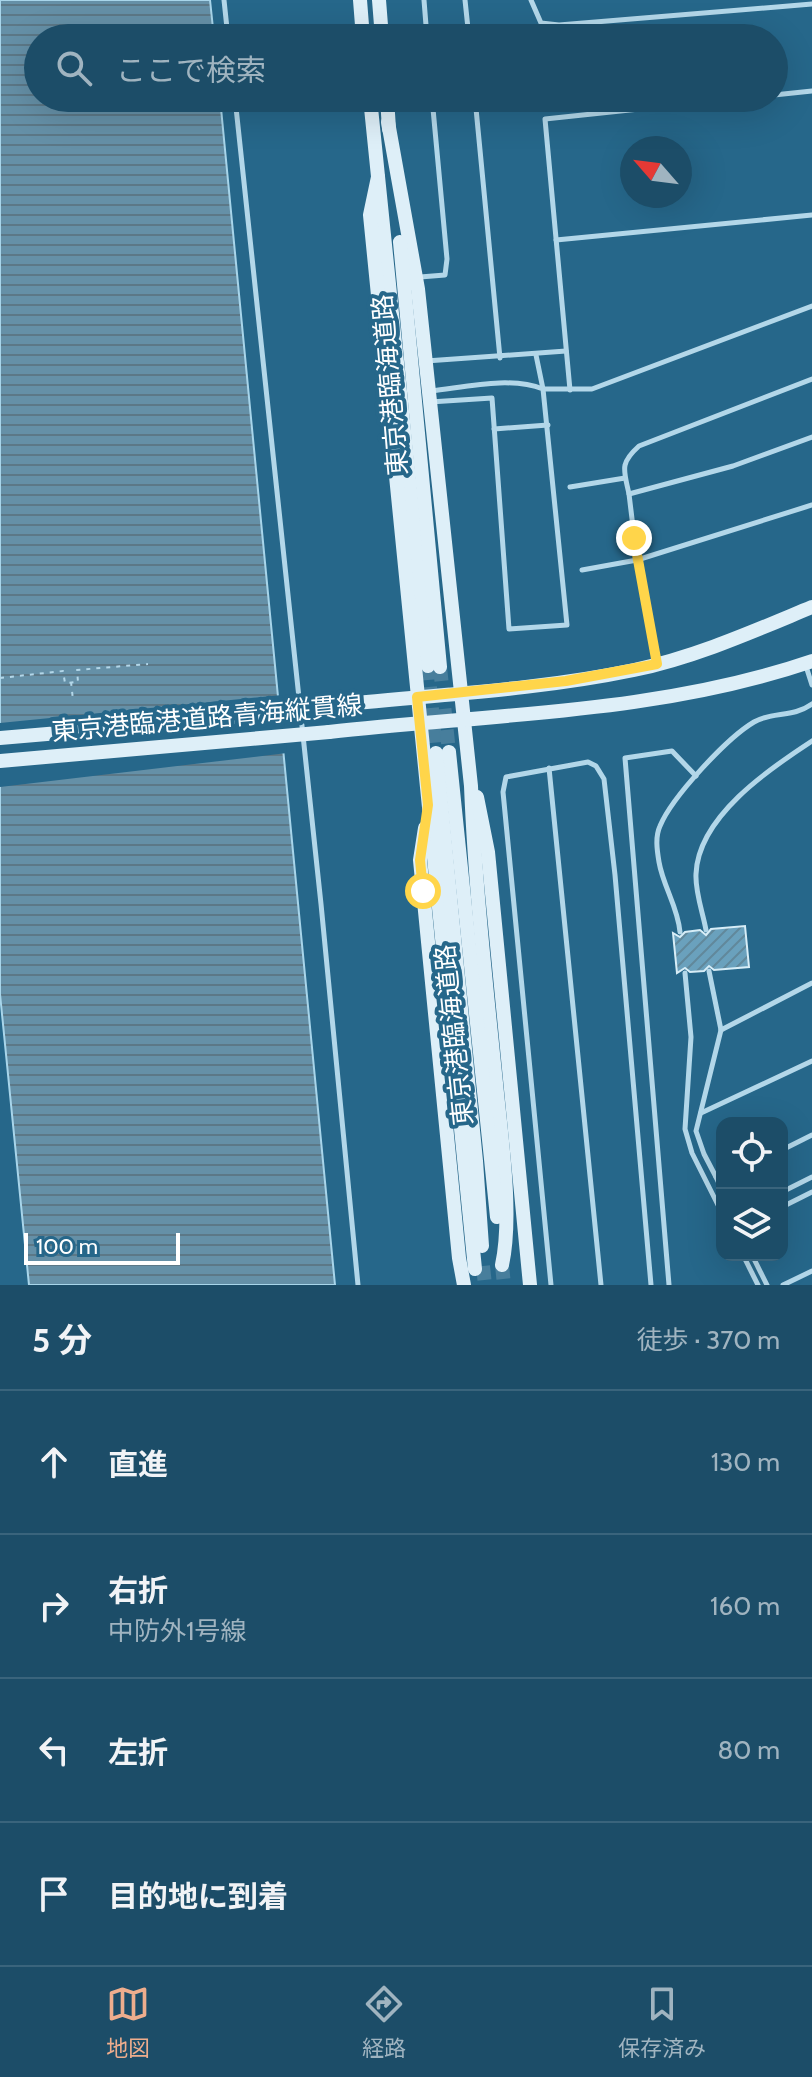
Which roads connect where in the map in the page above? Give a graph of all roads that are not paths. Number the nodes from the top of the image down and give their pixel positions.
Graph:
1 (224, 0) edge
2 (424, 0) edge
3 (465, 0) edge
4 (531, 0) edge
5 (379, 2) edge
6 (360, 3) edge
7 (812, 4) edge
8 (227, 24) edge
9 (362, 24) edge
10 (381, 24) edge
11 (426, 24) edge
12 (468, 24) edge
13 (550, 24) edge
14 (571, 24) edge
15 (812, 91) edge
16 (788, 94) edge
17 (236, 112) edge
18 (371, 112) edge
19 (388, 112) edge
20 (433, 112) edge
21 (476, 112) edge
22 (611, 112) edge
23 (388, 122) junction
24 (378, 177) junction
25 (812, 215) edge
26 (556, 240) junction
27 (415, 277) junction
28 (812, 306) edge
29 (566, 351) junction
30 (536, 355) junction
31 (500, 358) junction
32 (425, 361) junction
33 (812, 379) edge
34 (543, 389) junction
35 (570, 390) junction
36 (429, 397) junction
37 (548, 425) junction
38 (494, 429) junction
39 (812, 437) edge
40 (625, 478) junction
41 (570, 487) dead end
42 (629, 494) junction
43 (812, 505) edge
44 (637, 560) junction
45 (582, 570) dead end
46 (812, 607) edge
47 (808, 662) edge
48 (657, 664) junction
49 (812, 685) edge
50 (462, 692) junction
51 (417, 697) junction
52 (812, 704) edge
53 (465, 719) junction
54 (419, 723) junction
55 (0, 738) edge
56 (812, 741) edge
57 (0, 761) edge
58 (549, 768) junction
59 (696, 776) junction
60 (471, 786) junction
61 (428, 805) junction
62 (706, 930) dead end
63 (680, 932) dead end
64 (709, 971) dead end
65 (685, 973) dead end
66 (812, 983) edge
67 (721, 1030) junction
68 (812, 1061) edge
69 (698, 1114) junction
70 (812, 1135) edge
71 (788, 1147) edge
72 (716, 1172) edge
73 (812, 1177) edge
74 (788, 1189) edge
75 (812, 1192) edge
76 (716, 1201) edge
77 (788, 1204) edge
78 (746, 1261) edge
79 (755, 1261) edge
80 (812, 1271) edge
81 (358, 1285) edge
82 (464, 1285) edge
83 (530, 1285) edge
84 (551, 1285) edge
85 (601, 1285) edge
86 (651, 1285) edge
87 (669, 1285) edge
88 (758, 1285) edge
89 (767, 1285) edge
90 (783, 1285) edge

1 - 8 lane
2 - 11 lane
3 - 12 lane
4 - 13 lane
5 - 10 street
6 - 9 street
7 - 14 lane
15 - 16 lane
17 - 81 lane
18 - 24 street, 東京港臨海道路
19 - 23 street, 東京港臨海道路
20 - 27 lane
21 - 31 lane
22 - 26 lane
23 - 24 street, 東京港臨海道路
23 - 27 street
24 - 51 street
25 - 26 lane
26 - 29 lane
27 - 32 street
28 - 35 lane
29 - 30 lane
29 - 35 lane
30 - 31 lane
30 - 34 lane
31 - 32 lane
32 - 36 street
33 - 40 lane
34 - 35 lane
34 - 36 lane
34 - 37 lane
36 - 38 lane
36 - 50 street
37 - 38 lane
37 - 38 lane
39 - 42 lane
40 - 41 lane
40 - 42 lane
42 - 44 lane
43 - 44 lane
44 - 45 lane
44 - 48 lane
46 - 48 street, 東京港臨港道路青海縦貫線
47 - 49 lane
47 - 53 street, 東京港臨港道路青海縦貫線
48 - 50 street, 東京港臨港道路青海縦貫線
50 - 51 street, 東京港臨港道路青海縦貫線
50 - 53 street
51 - 54 street
51 - 55 street, 東京港臨港道路青海縦貫線, bridge
52 - 59 lane
53 - 54 street, 東京港臨港道路青海縦貫線
53 - 60 street
54 - 57 street, 東京港臨港道路青海縦貫線, bridge
54 - 61 street
56 - 62 lane
58 - 84 lane
58 - 85 lane
58 - 86 lane
59 - 63 lane
59 - 87 lane
60 - 61 street, 東京港臨海道路
60 - 83 street
61 - 82 street
64 - 67 lane
65 - 76 lane
66 - 67 lane
67 - 69 lane
68 - 69 lane
69 - 72 lane
70 - 71 lane
73 - 74 lane
75 - 77 lane
78 - 88 lane
79 - 89 lane
80 - 90 lane

